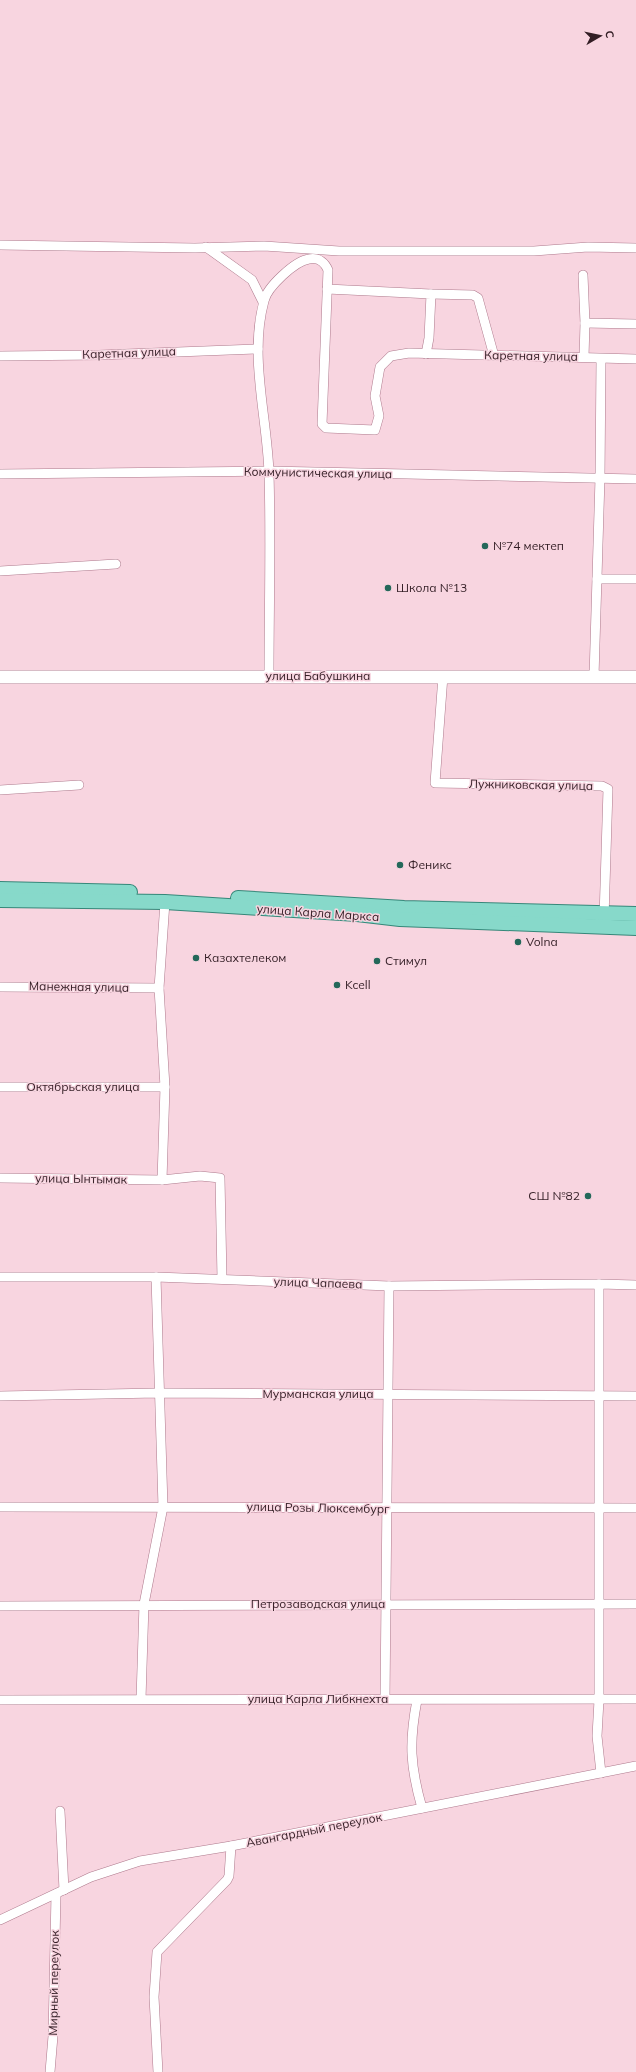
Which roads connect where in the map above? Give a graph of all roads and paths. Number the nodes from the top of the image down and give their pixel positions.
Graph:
1 (0, 245) edge
2 (206, 247) junction
3 (636, 248) edge
4 (316, 254) junction
5 (583, 275) dead end
6 (327, 289) junction
7 (431, 294) junction
8 (263, 302) junction
9 (585, 323) junction
10 (636, 324) edge
11 (258, 349) junction
12 (426, 354) junction
13 (0, 356) edge
14 (494, 356) junction
15 (584, 357) junction
16 (601, 359) junction
17 (636, 359) edge
18 (269, 471) junction
19 (0, 474) edge
20 (600, 478) junction
21 (636, 480) edge
22 (116, 564) dead end
23 (0, 571) edge
24 (597, 579) junction
25 (636, 579) edge
26 (269, 676) junction
27 (443, 676) junction
28 (0, 677) edge
29 (594, 677) junction
30 (636, 677) edge
31 (79, 784) dead end
32 (0, 790) edge
33 (0, 889) edge
34 (0, 900) edge
35 (165, 902) junction
36 (636, 914) edge
37 (604, 920) junction
38 (636, 928) edge
39 (0, 987) edge
40 (159, 988) junction
41 (0, 1087) edge
42 (165, 1087) junction
43 (0, 1178) edge
44 (162, 1180) junction
45 (0, 1277) edge
46 (156, 1277) junction
47 (222, 1280) junction
48 (599, 1284) junction
49 (636, 1285) edge
50 (389, 1286) junction
51 (158, 1393) junction
52 (388, 1394) junction
53 (0, 1396) edge
54 (599, 1396) junction
55 (636, 1396) edge
56 (163, 1507) junction
57 (0, 1508) edge
58 (636, 1508) edge
59 (387, 1509) junction
60 (600, 1509) junction
61 (144, 1604) junction
62 (386, 1604) junction
63 (599, 1604) junction
64 (636, 1604) edge
65 (0, 1606) edge
66 (142, 1699) junction
67 (636, 1699) edge
68 (0, 1700) edge
69 (385, 1700) junction
70 (417, 1700) junction
71 (599, 1700) junction
72 (636, 1766) edge
73 (601, 1772) junction
74 (422, 1808) junction
75 (60, 1811) dead end
76 (231, 1846) junction
77 (60, 1892) junction
78 (0, 1920) edge
79 (50, 2072) edge
80 (158, 2072) edge

1 - 2 street
2 - 4 street
2 - 8 street
3 - 4 street
4 - 6 street
4 - 8 street
5 - 9 street
6 - 7 street
6 - 12 street, Каретная улица
7 - 12 street
7 - 14 street
8 - 11 street
9 - 10 street
9 - 15 street
11 - 13 street, Каретная улица
11 - 18 street
12 - 14 street, Каретная улица
14 - 15 street, Каретная улица
15 - 16 street, Каретная улица
16 - 17 street, Каретная улица
16 - 20 street
18 - 19 street, Коммунистическая улица
18 - 20 street, Коммунистическая улица
18 - 26 street
20 - 21 street, Коммунистическая улица
20 - 24 street
22 - 23 street
24 - 25 street
24 - 29 street
26 - 27 street, улица Бабушкина
26 - 28 street, улица Бабушкина
27 - 29 street, улица Бабушкина
27 - 37 street, Лужниковская улица
29 - 30 street, улица Бабушкина
31 - 32 street
33 - 37 main road, улица Карла Маркса
34 - 35 main road, улица Карла Маркса
35 - 37 main road, улица Карла Маркса
35 - 40 street
36 - 37 main road, улица Карла Маркса
37 - 38 main road, улица Карла Маркса
39 - 40 street, Манежная улица
40 - 42 street
41 - 42 street, Октябрьская улица
42 - 44 street
43 - 44 street, улица Ынтымак
44 - 47 street, улица Ынтымак
45 - 46 street, улица Чапаева
46 - 47 street, улица Чапаева
46 - 51 street
47 - 50 street, улица Чапаева
48 - 49 street, улица Чапаева
48 - 50 street, улица Чапаева
48 - 54 street
50 - 52 street
51 - 52 street, Мурманская улица
51 - 53 street, Мурманская улица
51 - 56 street
52 - 54 street, Мурманская улица
52 - 59 street
54 - 55 street, Мурманская улица
54 - 60 street
56 - 57 street, улица Розы Люксембург
56 - 59 street, улица Розы Люксембург
56 - 61 street
58 - 60 street, улица Розы Люксембург
59 - 60 street, улица Розы Люксембург
59 - 62 street
60 - 63 street
61 - 62 street, Петрозаводская улица
61 - 65 street, Петрозаводская улица
61 - 66 street
62 - 63 street, Петрозаводская улица
62 - 69 street
63 - 64 street, Петрозаводская улица
63 - 71 street
66 - 68 street, улица Карла Либкнехта
66 - 69 street, улица Карла Либкнехта
67 - 71 street, улица Карла Либкнехта
69 - 70 street, улица Карла Либкнехта
70 - 71 street, улица Карла Либкнехта
70 - 74 street
71 - 73 street
72 - 73 street, Авангардный переулок
73 - 74 street, Авангардный переулок
74 - 76 street, Авангардный переулок
75 - 77 street, Мирный переулок
76 - 77 street, Авангардный переулок
76 - 80 street
77 - 78 street, Авангардный переулок
77 - 79 street, Мирный переулок

